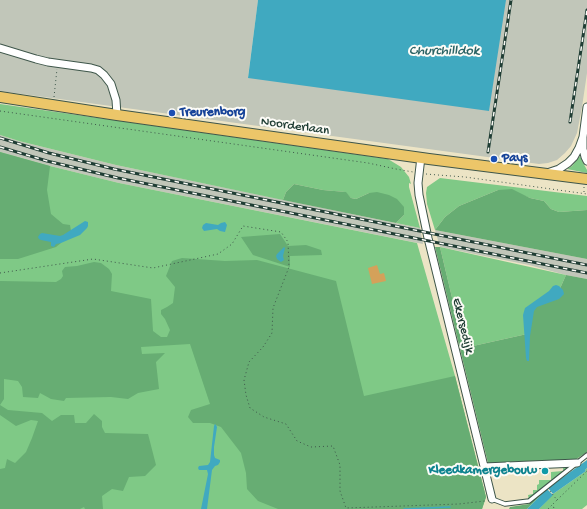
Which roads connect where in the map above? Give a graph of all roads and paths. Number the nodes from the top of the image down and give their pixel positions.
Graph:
1 (0, 48) edge
2 (58, 63) junction
3 (0, 97) edge
4 (53, 105) junction
5 (587, 107) edge
6 (0, 111) edge
7 (117, 115) junction
8 (582, 137) junction
9 (421, 157) junction
10 (587, 161) edge
11 (409, 171) dead end
12 (427, 174) dead end
13 (546, 174) junction
14 (587, 180) edge
15 (587, 194) edge
16 (0, 273) edge
17 (587, 455) edge
18 (577, 463) junction
19 (484, 467) junction
20 (587, 471) edge
21 (547, 488) dead end
22 (492, 500) junction
23 (556, 500) junction
24 (505, 504) junction
25 (553, 504) junction
26 (345, 509) edge
27 (503, 509) edge
28 (548, 509) edge
29 (554, 509) edge

1 - 2 street
2 - 4 path
2 - 7 street
3 - 4 main road, Noorderlaan
4 - 7 main road, Noorderlaan
5 - 8 street
6 - 11 path
7 - 9 main road, Noorderlaan
8 - 10 street
8 - 13 street
9 - 13 main road, Noorderlaan
9 - 19 street, Ekersedijk
12 - 15 path
13 - 14 main road, Noorderlaan
16 - 26 path
17 - 18 lane
18 - 19 street
18 - 24 lane
19 - 22 street, Ekersedijk
20 - 23 path
21 - 23 path
22 - 24 lane
22 - 26 path
23 - 25 path
24 - 27 lane
25 - 28 path
25 - 29 path

